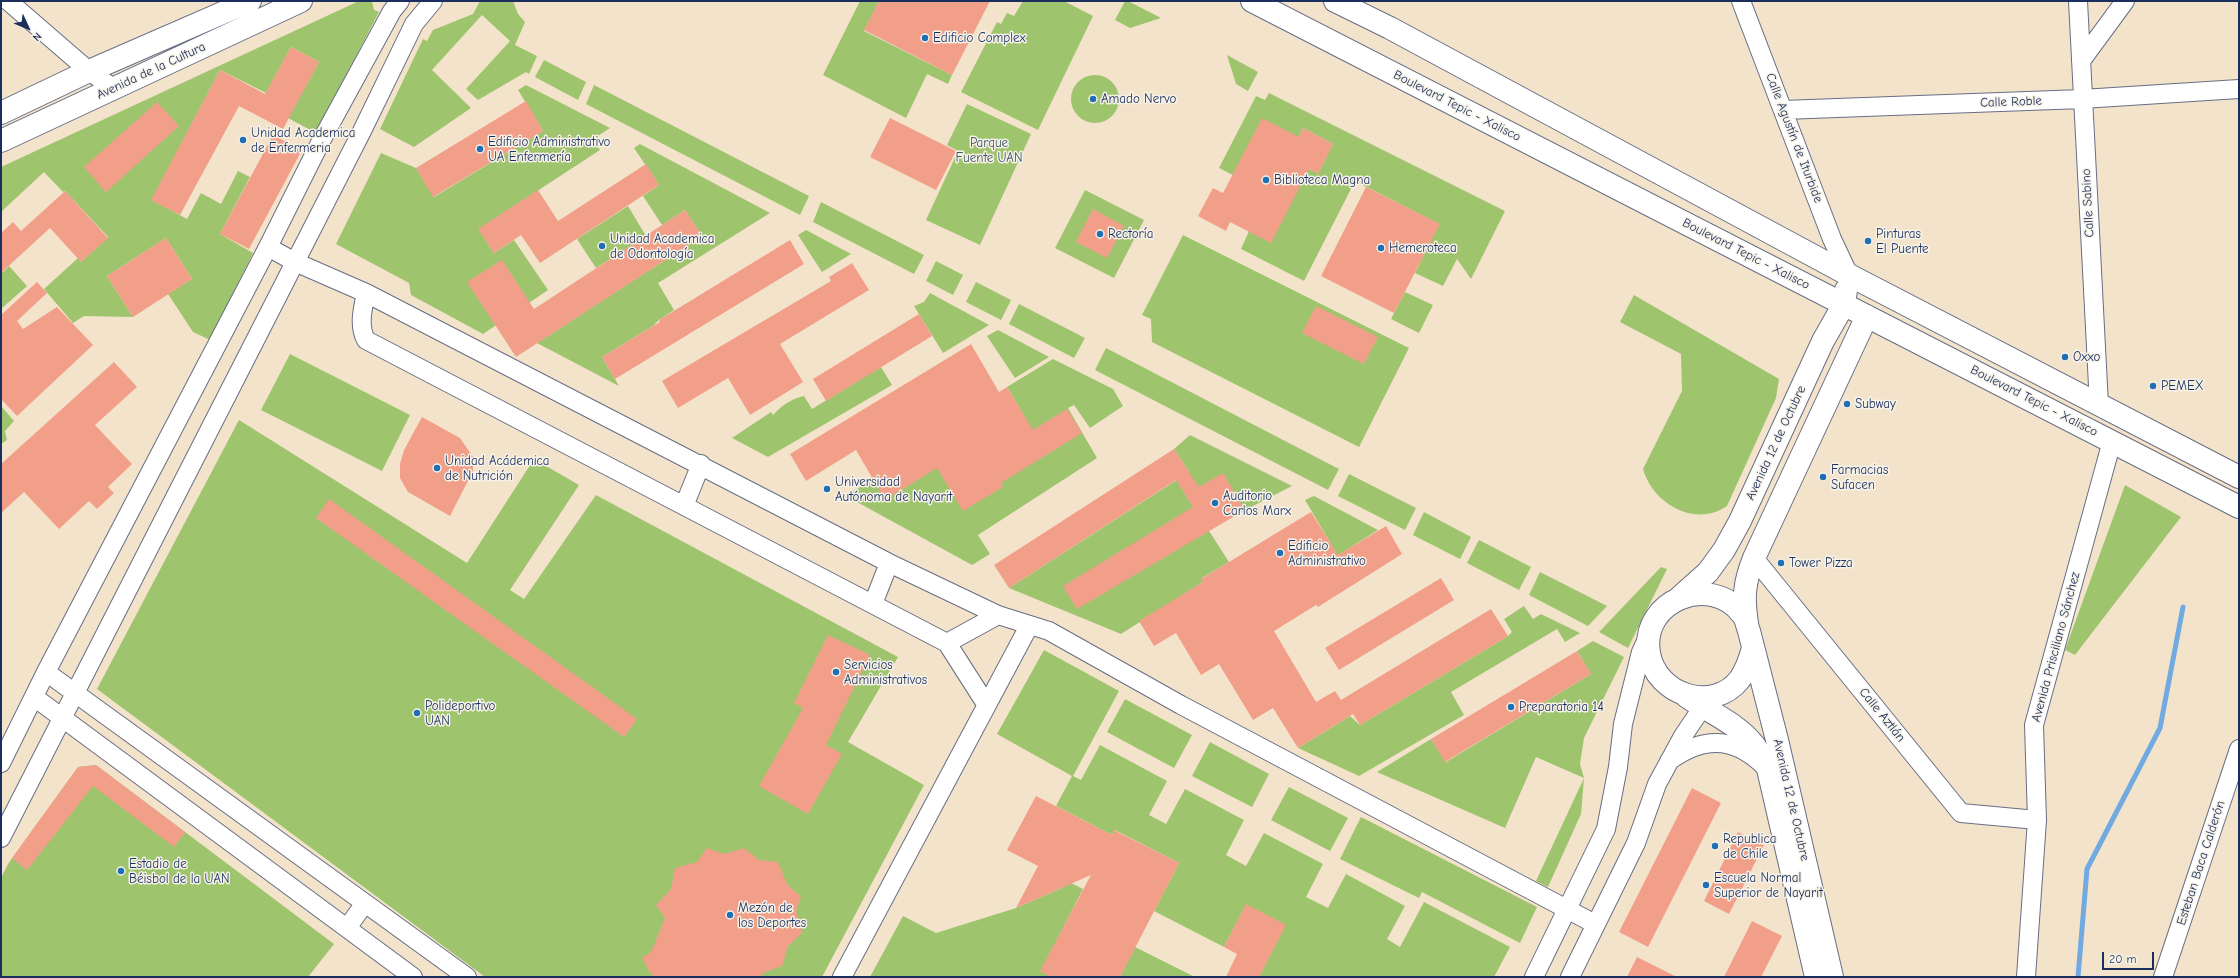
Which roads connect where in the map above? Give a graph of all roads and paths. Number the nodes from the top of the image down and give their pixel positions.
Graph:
1 (8, 1) edge
2 (250, 1) edge
3 (301, 1) edge
4 (400, 1) edge
5 (433, 1) edge
6 (1252, 1) edge
7 (1335, 1) edge
8 (1741, 1) edge
9 (2078, 1) edge
10 (2125, 1) edge
11 (2081, 61) junction
12 (89, 71) junction
13 (112, 88) junction
14 (2239, 89) edge
15 (2082, 99) junction
16 (1783, 110) junction
17 (1, 113) edge
18 (1, 141) edge
19 (268, 247) junction
20 (295, 262) junction
21 (1849, 275) junction
22 (366, 293) junction
23 (1844, 304) junction
24 (1867, 316) junction
25 (2099, 405) junction
26 (2112, 441) junction
27 (701, 464) junction
28 (2239, 477) edge
29 (684, 506) junction
30 (2239, 507) edge
31 (1754, 558) junction
32 (889, 563) junction
33 (1679, 598) junction
34 (872, 604) junction
35 (998, 616) junction
36 (1654, 623) junction
37 (1029, 626) junction
38 (1750, 638) junction
39 (947, 643) junction
40 (46, 672) junction
41 (1726, 690) junction
42 (75, 692) junction
43 (1683, 694) junction
44 (34, 697) junction
45 (986, 704) junction
46 (1702, 708) junction
47 (62, 718) junction
48 (2239, 749) edge
49 (1669, 761) junction
50 (1, 763) edge
51 (1768, 769) junction
52 (2037, 820) junction
53 (1, 838) edge
54 (365, 903) junction
55 (1567, 909) junction
56 (1595, 924) junction
57 (347, 928) junction
58 (413, 977) edge
59 (467, 977) edge
60 (842, 977) edge
61 (1534, 977) edge
62 (1570, 977) edge
63 (1816, 977) edge
64 (1832, 977) edge
65 (2026, 977) edge
66 (2163, 977) edge

1 - 12 street
2 - 12 main road, Avenida de la Cultura
3 - 13 main road, Avenida de la Cultura
4 - 19 street
5 - 20 street
6 - 23 main road, Boulevard Tepic - Xalisco
7 - 21 main road, Boulevard Tepic - Xalisco
8 - 16 street, Calle Agustín de Iturbide
9 - 11 street, Calle Sabino
10 - 11 street
11 - 15 street, Calle Sabino
12 - 13 street
12 - 17 main road, Avenida de la Cultura
13 - 18 main road, Avenida de la Cultura
14 - 15 street, Calle Roble
15 - 16 street, Calle Roble
15 - 25 street, Calle Sabino
16 - 21 street, Calle Agustín de Iturbide
19 - 20 street
19 - 40 street
20 - 22 street
20 - 42 street
21 - 23 main road, Avenida 12 de Octubre
21 - 24 main road
21 - 25 main road, Boulevard Tepic - Xalisco
22 - 27 street
22 - 29 street
23 - 24 main road, Boulevard Tepic - Xalisco
23 - 33 main road, Avenida 12 de Octubre
24 - 26 main road, Boulevard Tepic - Xalisco
24 - 31 main road, Avenida 12 de Octubre
25 - 28 main road, Boulevard Tepic - Xalisco
26 - 30 main road, Boulevard Tepic - Xalisco
26 - 52 street, Avenida Prisciliano Sánchez
27 - 29 street
27 - 32 street
29 - 34 street
31 - 38 main road, Avenida 12 de Octubre
31 - 52 street, Calle Aztlán
32 - 34 street
32 - 35 street
33 - 36 main road, Avenida 12 de Octubre
33 - 38 main road, Avenida 12 de Octubre
34 - 39 street
35 - 37 street
35 - 39 street
36 - 43 main road, Avenida 12 de Octubre
36 - 55 street
37 - 45 street
37 - 55 street
38 - 41 main road, Avenida 12 de Octubre
38 - 64 main road, Avenida 12 de Octubre
39 - 45 street
40 - 42 street
40 - 44 street
41 - 43 main road, Avenida 12 de Octubre
41 - 46 street
42 - 47 street
42 - 54 street
43 - 46 main road, Avenida 12 de Octubre
44 - 47 street
44 - 50 street
45 - 60 street
46 - 49 street
46 - 51 main road, Avenida 12 de Octubre
47 - 53 street
47 - 57 street
48 - 66 street, Esteban Baca Calderón
49 - 51 street
49 - 56 street
51 - 63 main road, Avenida 12 de Octubre
52 - 65 street, Avenida Prisciliano Sánchez
54 - 57 street
54 - 59 street
55 - 56 street
55 - 61 street
56 - 62 street
57 - 58 street

